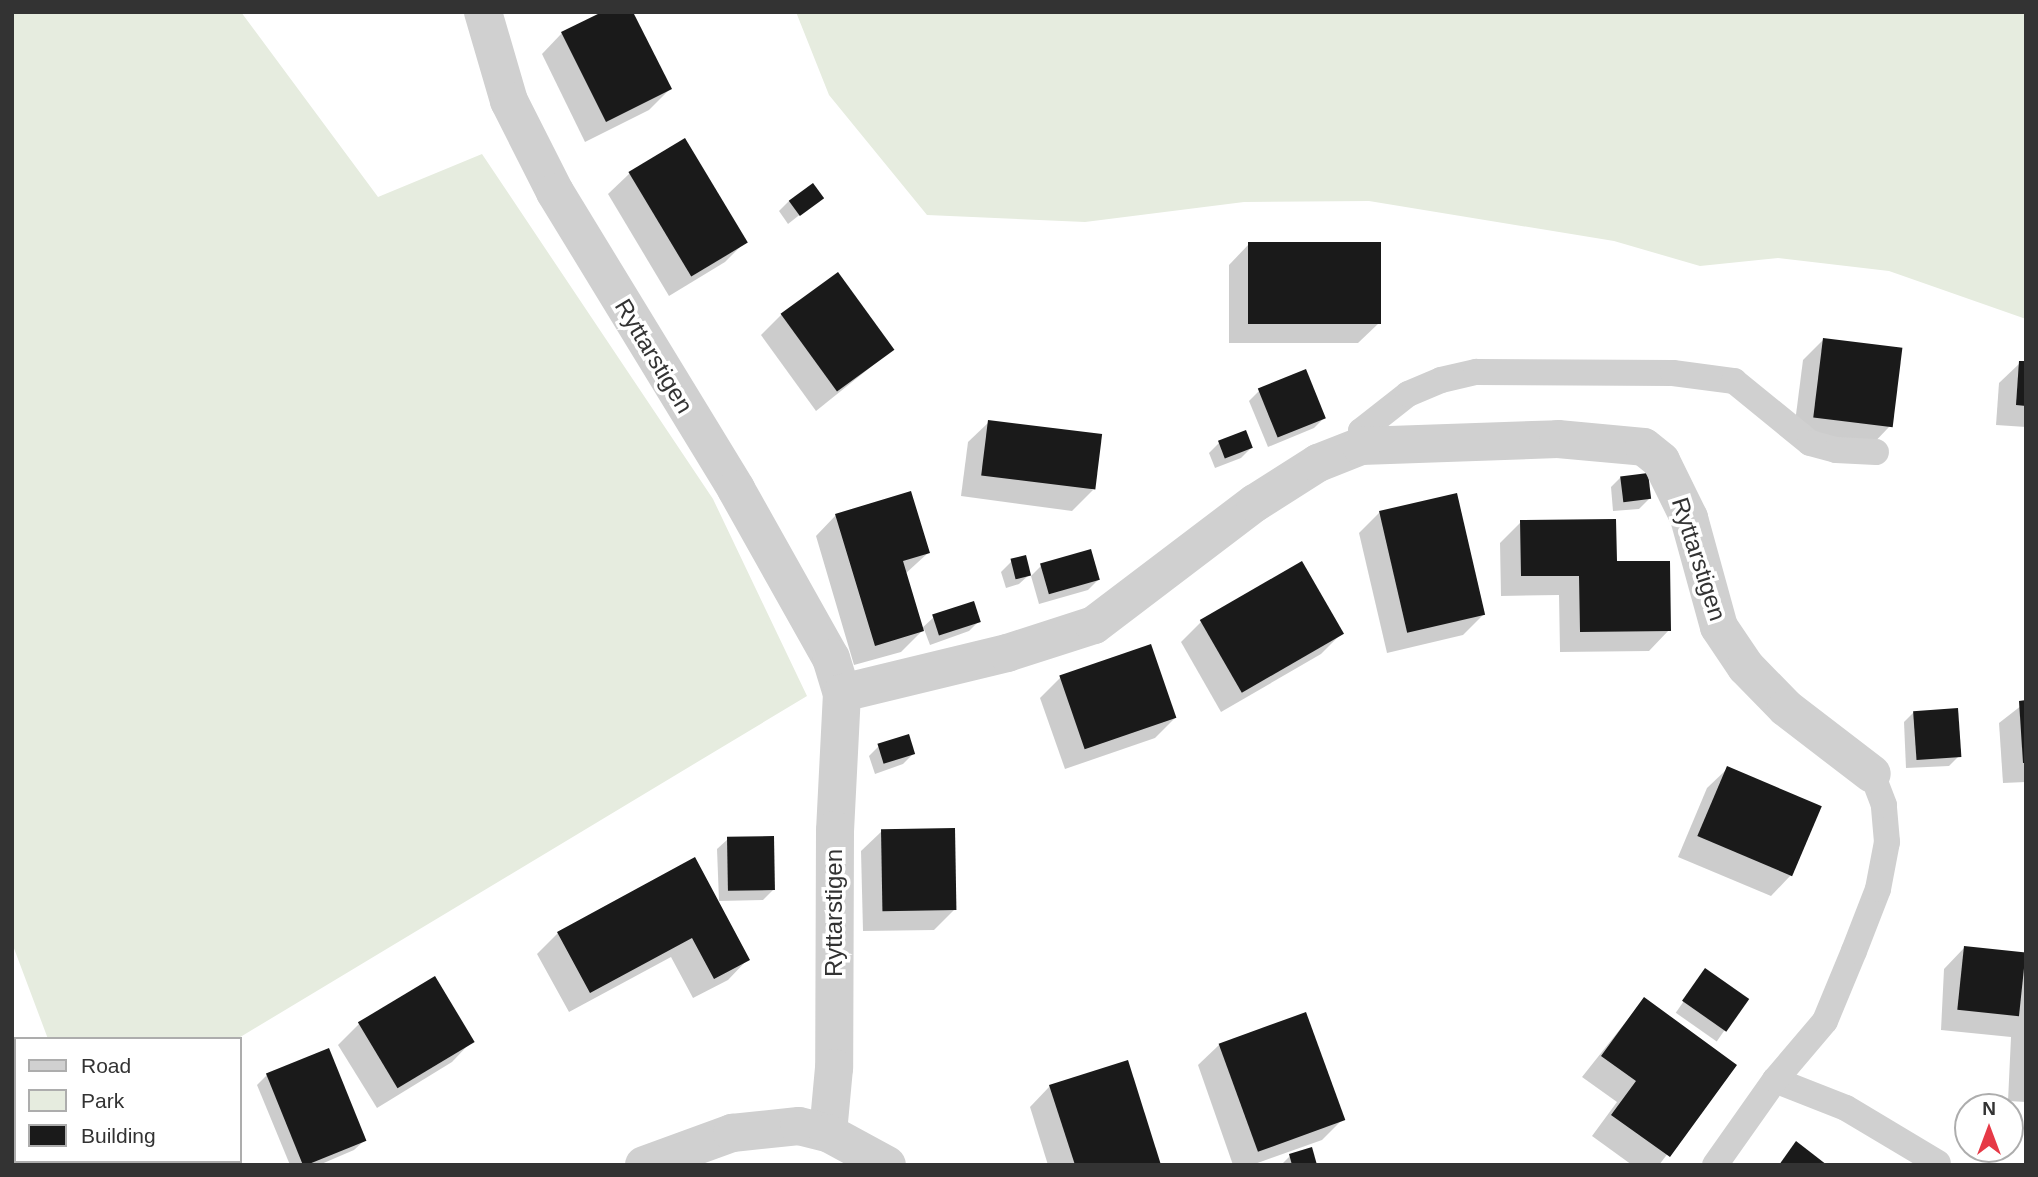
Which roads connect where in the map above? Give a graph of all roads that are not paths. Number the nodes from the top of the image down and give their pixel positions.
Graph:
1 (483, 12) edge
2 (1361, 446) junction
3 (1876, 452) dead end
4 (842, 693) junction
5 (1872, 774) joint
6 (1775, 1080) junction
7 (828, 1133) junction
8 (1938, 1163) edge
9 (644, 1165) edge
10 (887, 1165) edge
11 (1715, 1165) edge

1 - 4 street, Ryttarstigen
2 - 3 lane
2 - 4 street, Ryttarstigen
2 - 5 street, Ryttarstigen
4 - 7 street, Ryttarstigen
5 - 6 lane
6 - 8 lane
6 - 11 lane
7 - 9 street
7 - 10 street

